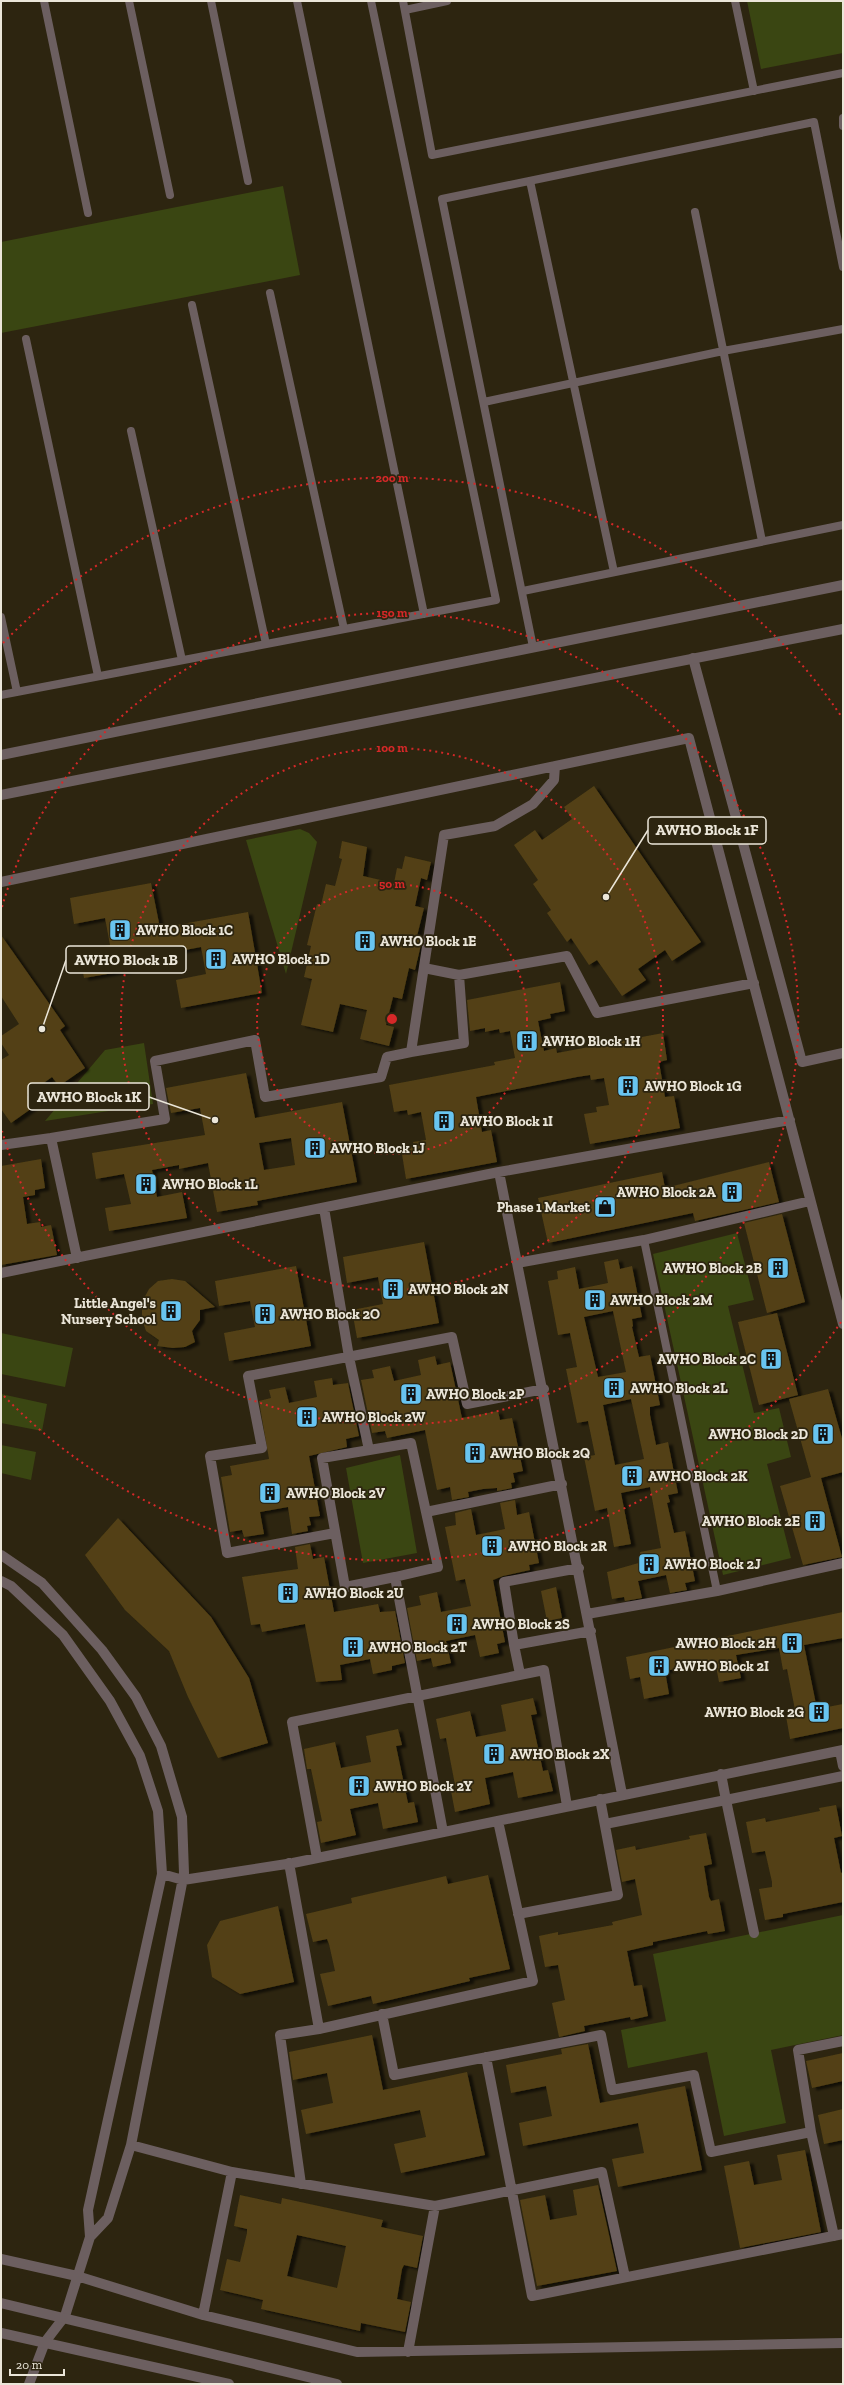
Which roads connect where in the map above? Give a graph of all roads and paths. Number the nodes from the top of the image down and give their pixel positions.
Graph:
1 (44, 1) edge
2 (129, 1) edge
3 (211, 1) edge
4 (297, 1) edge
5 (371, 1) edge
6 (403, 1) edge
7 (447, 1) edge
8 (735, 1) edge
9 (405, 10) junction
10 (843, 73) edge
11 (754, 91) junction
12 (843, 118) edge
13 (843, 126) edge
14 (248, 181) dead end
15 (530, 181) junction
16 (170, 195) dead end
17 (695, 212) dead end
18 (88, 213) dead end
19 (843, 267) edge
20 (270, 293) dead end
21 (192, 305) dead end
22 (843, 329) edge
23 (26, 339) dead end
24 (723, 351) junction
25 (573, 383) junction
26 (484, 402) junction
27 (130, 431) dead end
28 (843, 525) edge
29 (762, 541) junction
30 (614, 572) junction
31 (843, 585) edge
32 (523, 591) junction
33 (424, 614) junction
34 (1, 617) edge
35 (344, 629) junction
36 (843, 629) edge
37 (266, 644) junction
38 (533, 647) junction
39 (693, 658) junction
40 (182, 660) junction
41 (98, 676) junction
42 (17, 692) junction
43 (1, 695) edge
44 (1, 755) edge
45 (555, 766) junction
46 (1, 795) edge
47 (1, 882) edge
48 (424, 968) junction
49 (459, 975) junction
50 (754, 983) junction
51 (411, 1052) junction
52 (843, 1054) edge
53 (790, 1120) junction
54 (51, 1138) junction
55 (1, 1145) edge
56 (499, 1172) junction
57 (810, 1201) junction
58 (324, 1208) junction
59 (644, 1240) junction
60 (78, 1258) junction
61 (517, 1263) junction
62 (1, 1273) edge
63 (843, 1324) edge
64 (349, 1357) junction
65 (544, 1389) junction
66 (369, 1450) junction
67 (562, 1484) junction
68 (426, 1512) junction
69 (336, 1533) junction
70 (1, 1555) edge
71 (843, 1563) edge
72 (579, 1568) junction
73 (395, 1578) junction
74 (1, 1580) edge
75 (718, 1591) junction
76 (587, 1614) junction
77 (591, 1631) junction
78 (514, 1645) junction
79 (520, 1674) junction
80 (418, 1695) junction
81 (842, 1750) edge
82 (843, 1766) edge
83 (721, 1774) junction
84 (843, 1776) edge
85 (622, 1794) junction
86 (600, 1799) junction
87 (726, 1800) junction
88 (567, 1806) junction
89 (498, 1821) junction
90 (605, 1824) junction
91 (443, 1832) junction
92 (317, 1858) junction
93 (288, 1863) junction
94 (162, 1874) junction
95 (183, 1880) junction
96 (518, 1914) junction
97 (754, 1933) dead end
98 (382, 2014) junction
99 (319, 2029) junction
100 (843, 2040) edge
101 (486, 2057) junction
102 (811, 2132) junction
103 (131, 2146) junction
104 (232, 2172) junction
105 (301, 2184) junction
106 (512, 2191) junction
107 (435, 2206) junction
108 (838, 2234) edge
109 (90, 2237) junction
110 (1, 2259) edge
111 (77, 2276) junction
112 (625, 2277) junction
113 (1, 2302) edge
114 (203, 2315) junction
115 (64, 2316) junction
116 (1, 2333) edge
117 (44, 2342) junction
118 (843, 2343) edge
119 (408, 2352) junction
120 (29, 2384) edge
121 (229, 2384) edge
122 (337, 2384) edge

1 - 18 lane
2 - 16 lane
3 - 14 lane
4 - 33 lane
5 - 33 lane
6 - 9 lane
7 - 9 lane
8 - 11 lane
9 - 11 lane
10 - 11 lane
12 - 13 lane
15 - 19 lane
15 - 25 lane
15 - 26 lane
17 - 24 lane
20 - 35 lane
21 - 37 lane
22 - 24 lane
23 - 41 lane
24 - 25 lane
24 - 29 lane
25 - 26 lane
25 - 30 lane
26 - 32 lane
27 - 40 lane
28 - 29 lane
29 - 30 lane
30 - 32 lane
31 - 38 street
32 - 38 lane
33 - 35 lane
34 - 42 lane
35 - 37 lane
36 - 39 street
37 - 40 lane
38 - 44 street
39 - 46 street
39 - 52 street
40 - 41 lane
41 - 42 lane
42 - 43 lane
45 - 47 street
45 - 48 street
45 - 50 street
48 - 49 street
48 - 51 street
49 - 50 street
49 - 51 street
50 - 53 street
51 - 54 street
53 - 56 street
53 - 57 street
54 - 55 street
54 - 60 street
56 - 58 street
56 - 61 street
57 - 59 street
57 - 63 street
58 - 60 street
58 - 64 street
59 - 61 street
59 - 75 lane
60 - 62 street
61 - 65 street
64 - 65 street
64 - 66 street
64 - 69 street
65 - 67 street
66 - 68 street
66 - 69 street
67 - 68 street
67 - 72 street
68 - 73 street
69 - 73 street
70 - 95 street
71 - 75 street
72 - 76 street
72 - 78 street
73 - 80 street
74 - 94 street
75 - 76 street
76 - 77 street
77 - 78 street
77 - 85 street
78 - 79 street
79 - 80 street
79 - 88 street
80 - 91 street
80 - 92 street
81 - 82 street
81 - 83 street
83 - 85 street
83 - 87 street
84 - 87 street
85 - 86 street
86 - 88 street
86 - 90 street
87 - 90 street
87 - 97 street
88 - 89 street
89 - 91 street
89 - 96 street
90 - 96 street
91 - 92 street
92 - 93 street
93 - 95 street
93 - 99 street
94 - 95 street
94 - 109 street
95 - 103 street
96 - 98 street
98 - 99 street
98 - 101 street
99 - 105 street
100 - 102 street
101 - 102 street
101 - 106 street
102 - 108 street
103 - 104 street
103 - 109 street
104 - 105 street
104 - 114 street
105 - 107 street
106 - 107 street
106 - 112 street
106 - 112 street
107 - 119 street
108 - 112 street
109 - 111 street
110 - 111 street
111 - 114 street
111 - 115 street
113 - 115 street
114 - 119 street
115 - 117 street
115 - 122 street
116 - 117 street
117 - 120 street
117 - 121 street
118 - 119 street

